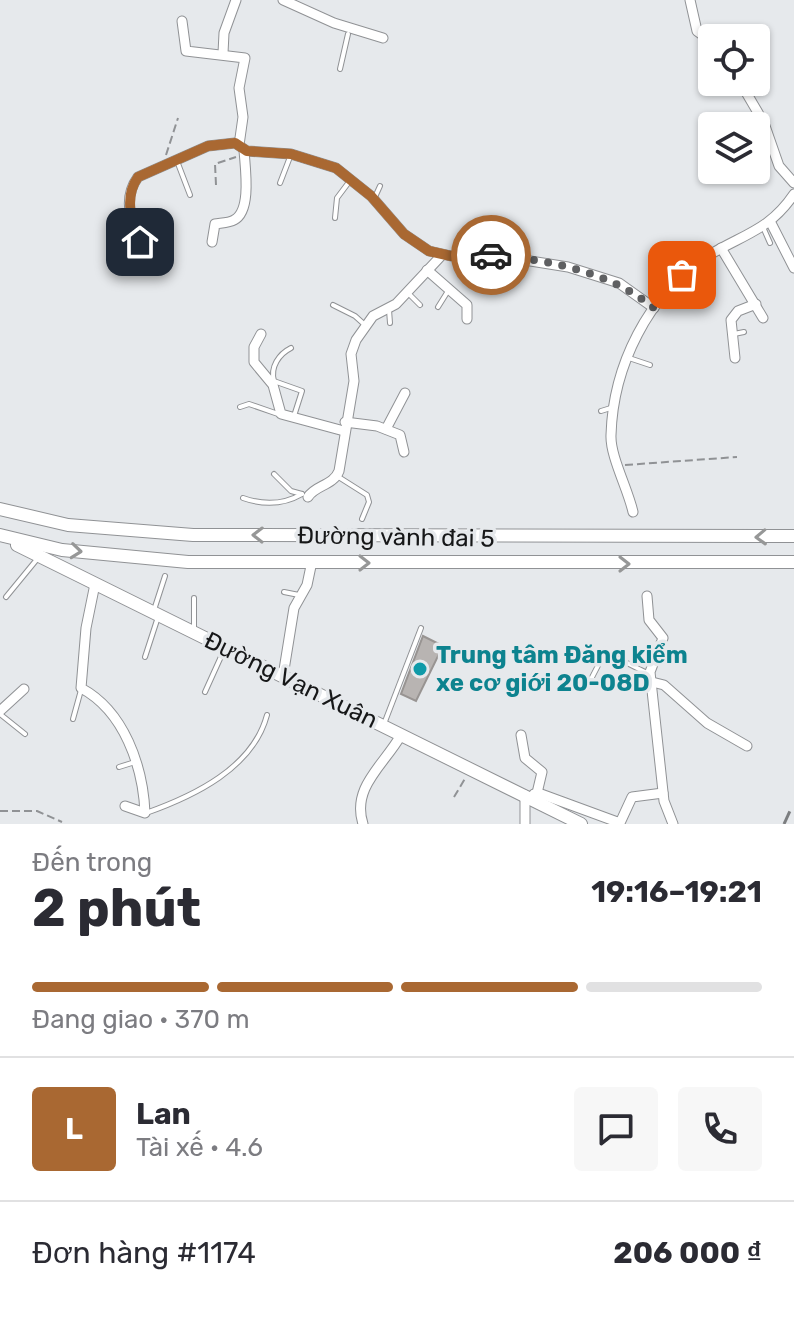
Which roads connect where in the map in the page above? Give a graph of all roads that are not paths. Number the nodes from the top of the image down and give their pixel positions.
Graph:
1 (236, 0) edge
2 (283, 0) edge
3 (690, 0) edge
4 (182, 21) dead end
5 (349, 31) junction
6 (698, 32) edge
7 (383, 38) dead end
8 (223, 53) junction
9 (340, 69) dead end
10 (747, 96) edge
11 (771, 140) joint
12 (243, 149) junction
13 (770, 152) edge
14 (773, 152) junction
15 (291, 154) junction
16 (177, 161) junction
17 (350, 180) junction
18 (280, 183) dead end
19 (794, 183) edge
20 (380, 186) dead end
21 (794, 194) edge
22 (190, 195) dead end
23 (374, 199) junction
24 (335, 218) dead end
25 (767, 225) junction
26 (212, 242) dead end
27 (770, 243) dead end
28 (721, 248) junction
29 (789, 251) edge
30 (442, 255) junction
31 (150, 258) dead end
32 (794, 268) edge
33 (427, 270) junction
34 (448, 291) junction
35 (407, 293) junction
36 (756, 304) junction
37 (333, 305) dead end
38 (420, 305) dead end
39 (389, 307) junction
40 (438, 307) dead end
41 (654, 308) junction
42 (763, 318) dead end
43 (467, 319) dead end
44 (390, 323) dead end
45 (365, 325) junction
46 (744, 332) dead end
47 (261, 334) dead end
48 (732, 335) junction
49 (291, 348) dead end
50 (627, 358) junction
51 (735, 358) dead end
52 (650, 365) dead end
53 (272, 380) junction
54 (405, 393) dead end
55 (616, 406) junction
56 (240, 407) dead end
57 (601, 411) dead end
58 (281, 414) junction
59 (293, 418) junction
60 (344, 426) junction
61 (386, 429) junction
62 (404, 452) dead end
63 (274, 474) dead end
64 (337, 476) junction
65 (306, 495) junction
66 (243, 498) dead end
67 (0, 509) edge
68 (633, 512) dead end
69 (362, 519) dead end
70 (0, 536) edge
71 (794, 536) edge
72 (39, 556) junction
73 (794, 562) edge
74 (311, 566) dead end
75 (165, 576) dead end
76 (95, 584) junction
77 (284, 592) dead end
78 (301, 596) junction
79 (647, 596) dead end
80 (6, 597) dead end
81 (194, 598) dead end
82 (156, 614) junction
83 (421, 628) dead end
84 (194, 632) junction
85 (225, 648) junction
86 (145, 657) dead end
87 (283, 676) junction
88 (561, 678) dead end
89 (651, 679) junction
90 (81, 688) junction
91 (24, 689) dead end
92 (205, 692) dead end
93 (0, 712) edge
94 (267, 715) dead end
95 (73, 719) dead end
96 (384, 726) junction
97 (25, 734) dead end
98 (401, 735) junction
99 (521, 735) dead end
100 (747, 746) dead end
101 (135, 762) junction
102 (119, 767) dead end
103 (663, 793) junction
104 (532, 795) junction
105 (125, 806) dead end
106 (145, 813) junction
107 (363, 824) edge
108 (525, 824) edge
109 (581, 824) edge
110 (673, 824) edge

1 - 8 street
2 - 5 street
3 - 6 street
4 - 8 street
5 - 7 street
5 - 9 lane
8 - 12 street
10 - 11 street
11 - 14 street
12 - 15 street
12 - 16 street
12 - 26 street
13 - 14 lane
14 - 19 street
15 - 17 street
15 - 18 lane
16 - 22 lane
16 - 31 street
17 - 23 street
17 - 24 lane
20 - 23 lane
21 - 25 street
23 - 30 street
25 - 27 lane
25 - 28 street
25 - 29 street
28 - 36 street
28 - 41 street
29 - 32 street
30 - 33 street
30 - 41 street
33 - 34 street
33 - 35 street
34 - 40 lane
34 - 43 street
35 - 38 lane
35 - 39 street
36 - 42 street
36 - 48 street
37 - 45 lane
39 - 44 lane
39 - 45 street
41 - 50 street
45 - 60 street
46 - 48 lane
47 - 53 street
48 - 51 street
49 - 53 lane
50 - 52 lane
50 - 55 street
53 - 58 street
53 - 59 lane
54 - 61 street
55 - 57 lane
55 - 68 street
56 - 58 lane
58 - 59 street
59 - 60 street
60 - 61 street
60 - 64 street
61 - 62 street
63 - 65 lane
64 - 65 street
64 - 69 lane
65 - 66 lane
71 -> 67 main road, Đường vành đai 5
70 - 72 main road, Đường Vạn Xuân
70 -> 73 main road, Đường vành đai 5
72 - 76 main road, Đường Vạn Xuân
72 - 80 lane
74 - 78 street
75 - 82 lane
76 - 82 main road, Đường Vạn Xuân
76 - 90 street
77 - 78 lane
78 - 87 street
79 - 89 street
81 - 84 lane
82 - 84 main road, Đường Vạn Xuân
82 - 86 lane
83 - 96 lane
84 - 85 main road, Đường Vạn Xuân
85 - 87 main road, Đường Vạn Xuân
85 - 92 lane
87 - 96 main road, Đường Vạn Xuân
88 - 89 lane
89 - 100 street
89 - 103 street
90 - 95 lane
90 - 101 street
91 - 93 street
93 - 97 lane
94 - 106 lane
96 - 98 main road, Đường Vạn Xuân
98 - 104 main road, Đường Vạn Xuân
98 - 107 street
99 - 104 street
101 - 102 lane
101 - 106 street
103 - 104 street
103 - 110 street
104 - 108 street
104 - 109 main road, Đường Vạn Xuân
105 - 106 street

